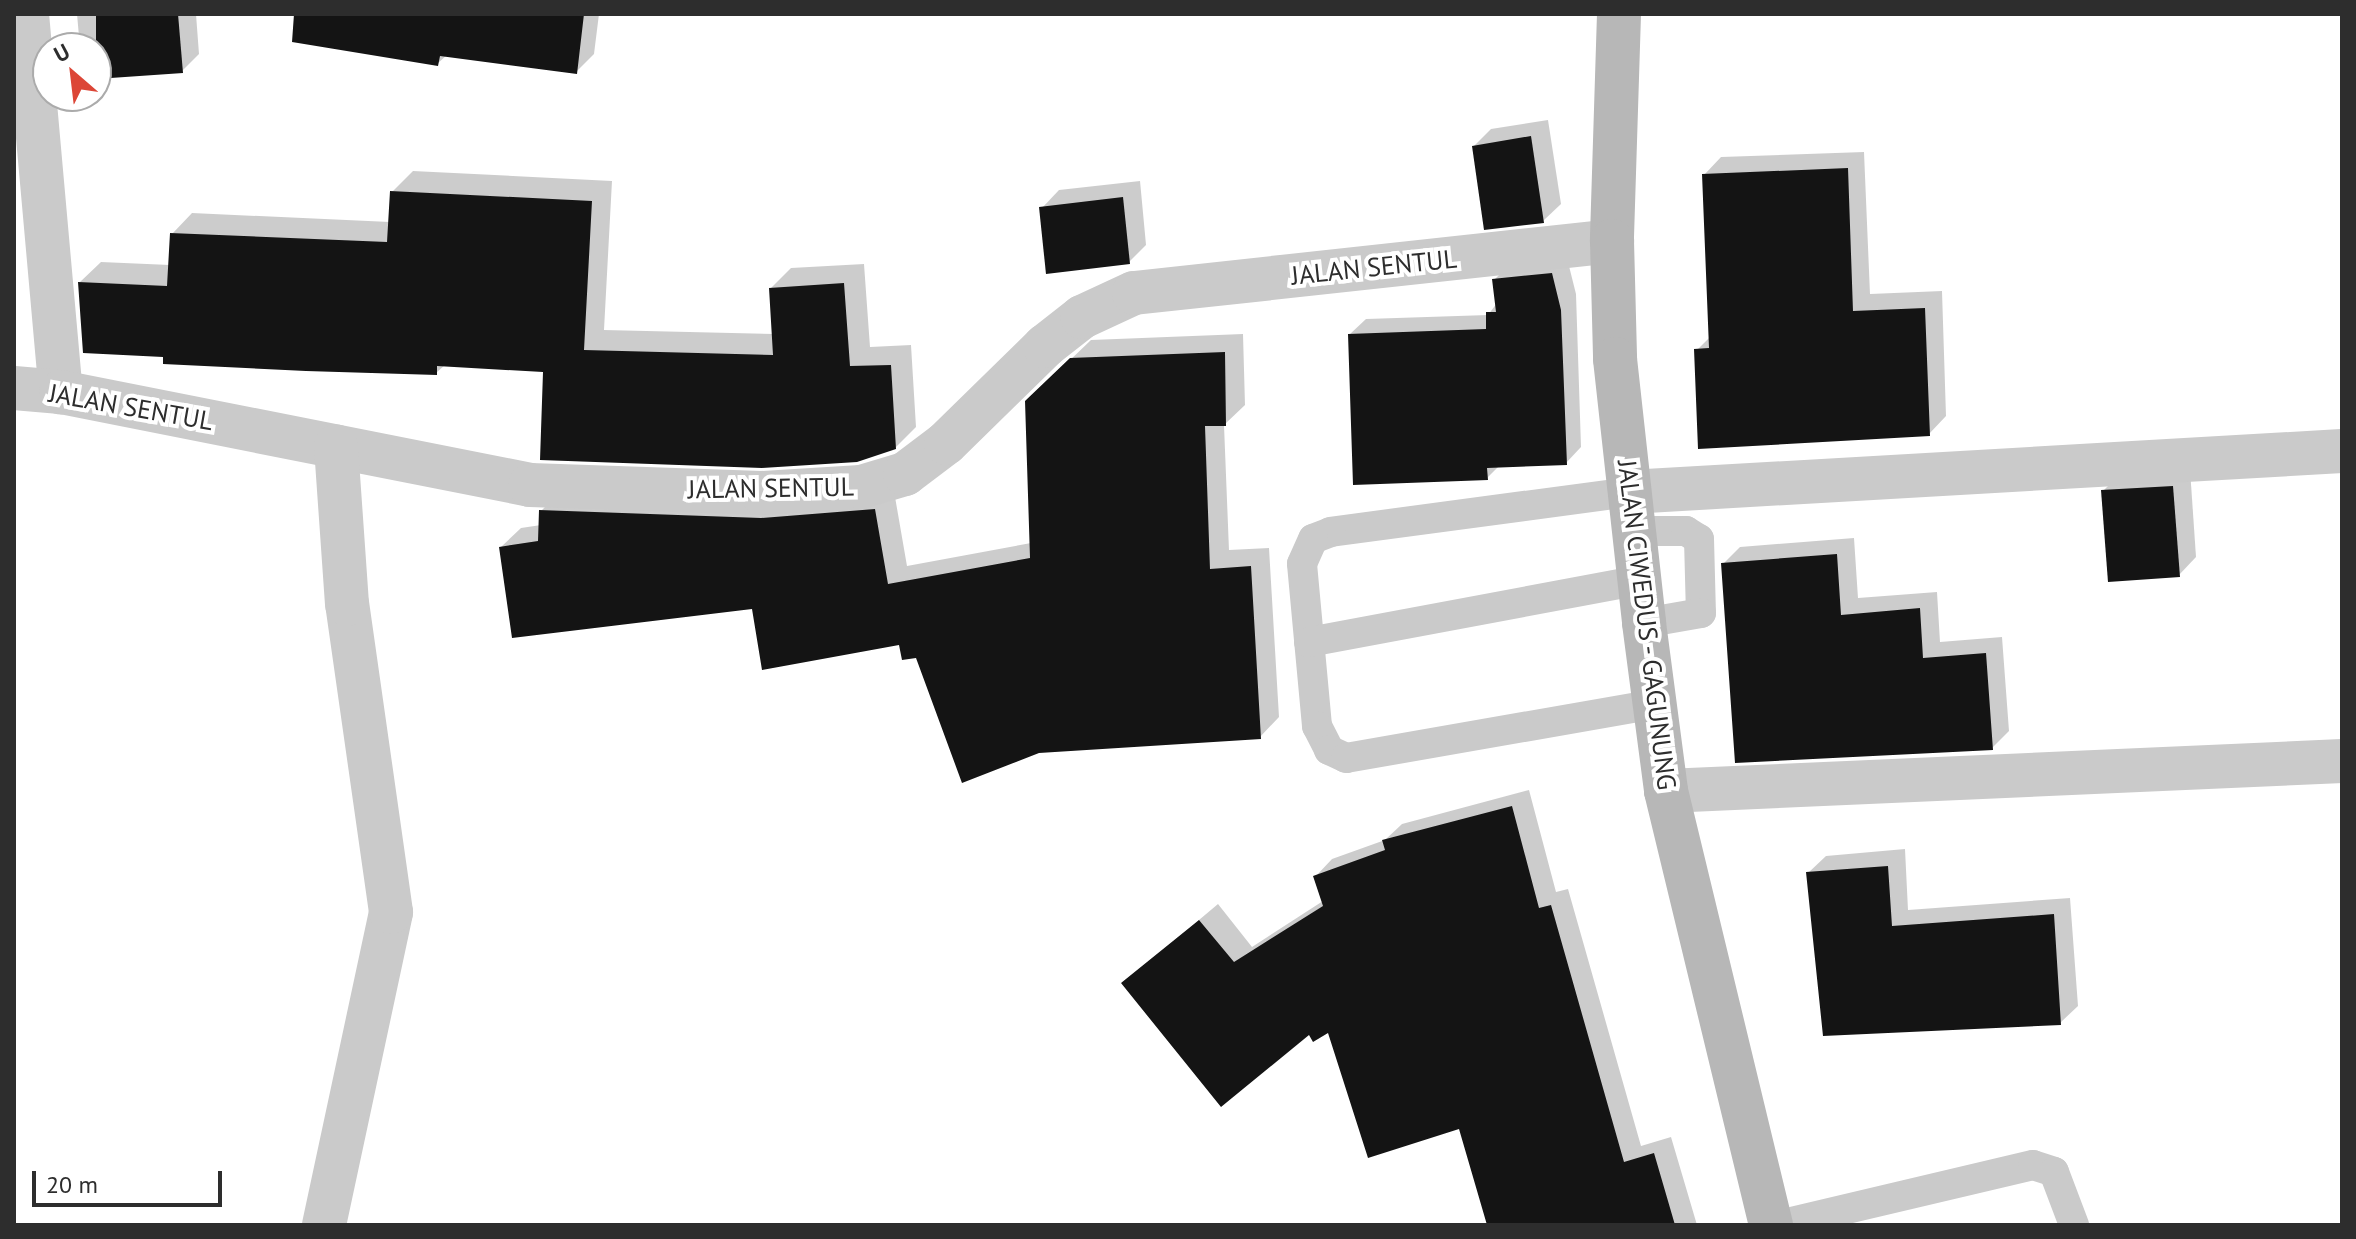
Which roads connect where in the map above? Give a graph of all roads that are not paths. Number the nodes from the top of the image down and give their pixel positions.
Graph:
1 (27, 14) edge
2 (1619, 14) edge
3 (1612, 241) junction
4 (14, 388) edge
5 (61, 392) junction
6 (336, 446) junction
7 (2342, 451) edge
8 (1631, 512) junction
9 (1639, 580) junction
10 (1644, 623) junction
11 (1309, 642) junction
12 (1655, 704) junction
13 (2342, 761) edge
14 (1666, 791) junction
15 (324, 1225) edge
16 (1771, 1225) edge
17 (1779, 1225) edge
18 (2074, 1225) edge

1 - 5 street
2 - 3 street, JALAN CIWEDUS - GAGUNUNG
3 - 6 street, JALAN SENTUL
3 - 8 street, JALAN CIWEDUS - GAGUNUNG
4 - 5 street, JALAN SENTUL
5 - 6 street, JALAN SENTUL
6 - 15 street
7 - 8 street
8 - 9 street, JALAN CIWEDUS - GAGUNUNG
8 - 10 lane
8 - 11 lane
9 - 10 street, JALAN CIWEDUS - GAGUNUNG
9 - 11 lane
10 - 12 street, JALAN CIWEDUS - GAGUNUNG
11 - 12 lane
12 - 14 street, JALAN CIWEDUS - GAGUNUNG
13 - 14 street
14 - 16 street, JALAN CIWEDUS - GAGUNUNG
17 - 18 lane

